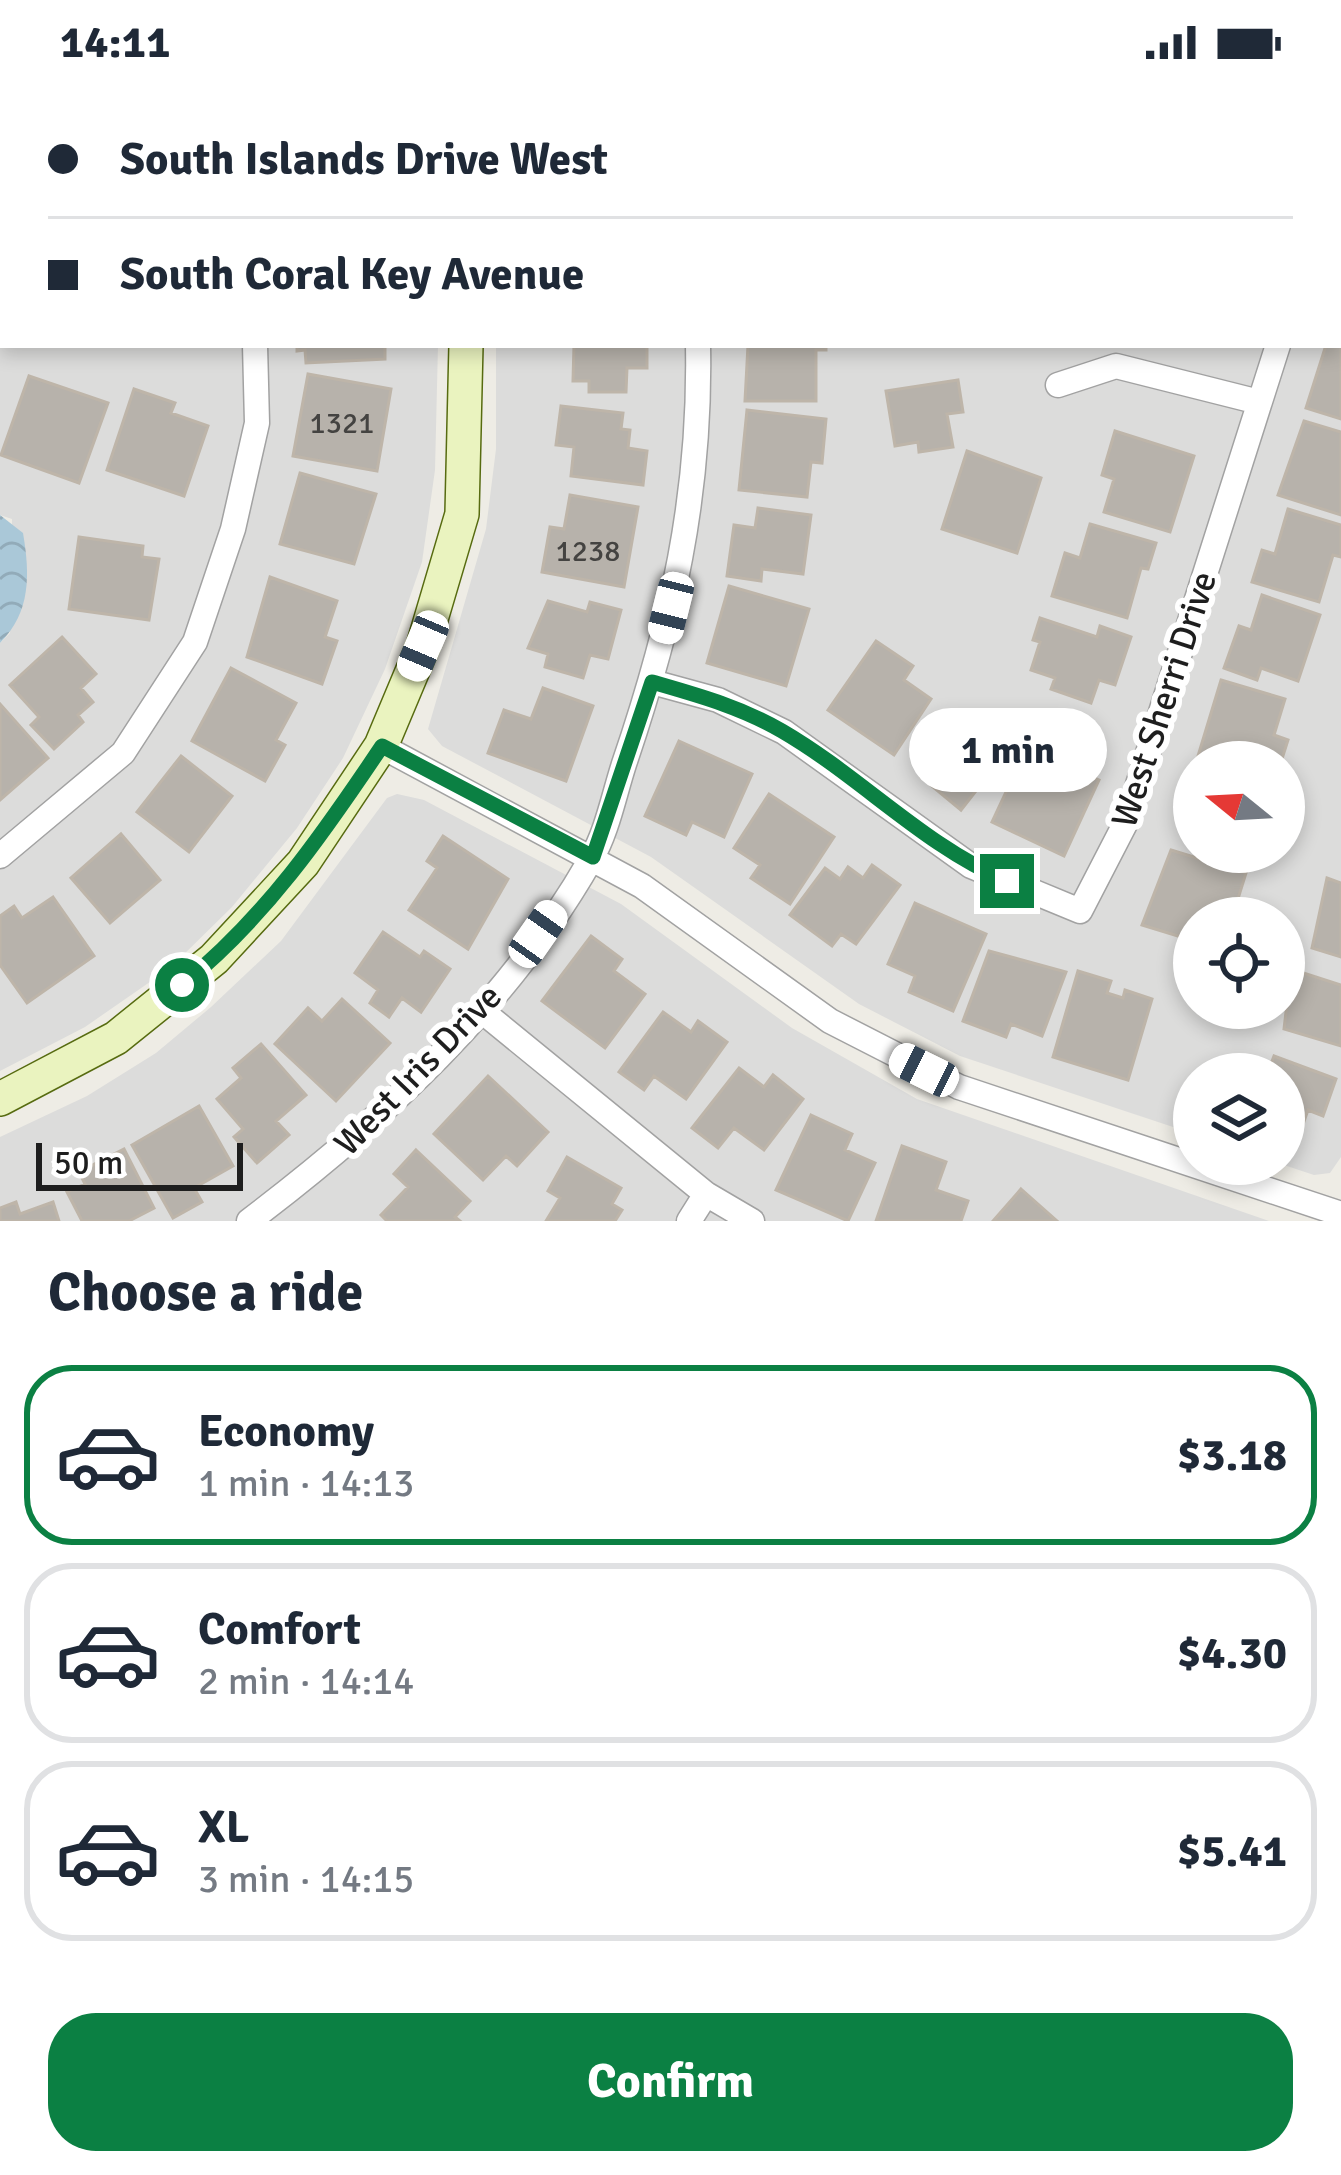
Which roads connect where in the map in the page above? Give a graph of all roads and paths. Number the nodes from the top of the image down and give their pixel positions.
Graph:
1 (255, 348) edge
2 (466, 348) edge
3 (698, 348) edge
4 (1277, 348) edge
5 (1058, 385) dead end
6 (1259, 403) junction
7 (652, 682) junction
8 (382, 746) junction
9 (0, 856) edge
10 (593, 857) junction
11 (483, 1012) junction
12 (0, 1099) edge
13 (706, 1195) junction
14 (1341, 1214) edge
15 (249, 1221) edge
16 (689, 1221) edge
17 (752, 1221) edge

1 - 9 street
2 - 8 street
3 - 7 street, West Iris Drive
4 - 6 street, West Sherri Drive
5 - 6 street
6 - 7 street, West Sherri Drive
7 - 10 street, West Iris Drive
8 - 10 street
8 - 12 street
10 - 11 street, West Iris Drive
10 - 14 street
11 - 13 street
11 - 15 street, West Iris Drive
13 - 16 street
13 - 17 street

